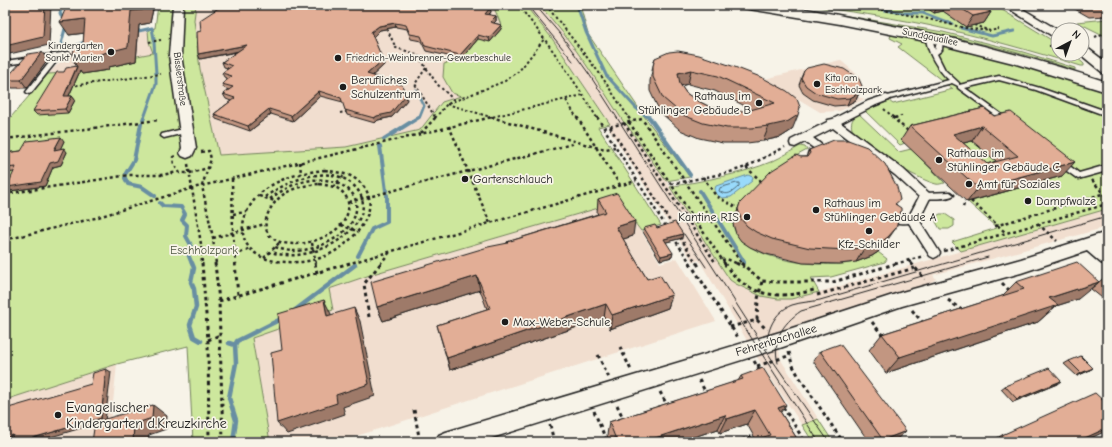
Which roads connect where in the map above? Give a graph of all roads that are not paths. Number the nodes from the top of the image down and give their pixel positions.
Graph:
1 (178, 5) edge
2 (749, 5) edge
3 (1008, 5) edge
4 (1050, 30) edge
5 (934, 43) junction
6 (68, 54) dead end
7 (58, 56) junction
8 (1090, 56) edge
9 (5, 63) edge
10 (1107, 70) edge
11 (954, 82) junction
12 (960, 87) junction
13 (1107, 87) edge
14 (29, 92) dead end
15 (886, 98) joint
16 (1107, 114) edge
17 (832, 122) junction
18 (1014, 128) edge
19 (187, 130) junction
20 (164, 136) dead end
21 (806, 138) junction
22 (795, 143) road end
23 (188, 153) road end
24 (1051, 156) edge
25 (804, 158) edge
26 (1107, 168) edge
27 (950, 194) dead end
28 (925, 196) junction
29 (891, 219) edge
30 (913, 220) junction
31 (1107, 238) edge
32 (1081, 245) junction
33 (934, 253) road end
34 (1107, 258) edge
35 (446, 442) edge

1 - 19 street, Bissierstraße
2 - 5 street, Sundgauallee
3 - 4 street
5 - 11 lane
5 - 13 street, Sundgauallee
6 - 7 lane
7 - 9 lane
7 - 14 lane
8 - 10 street
11 - 12 lane
11 - 15 lane
12 - 16 lane
12 - 18 lane
15 - 17 street
17 - 21 street
17 - 28 street
19 - 20 lane
19 - 23 street, Bissierstraße
21 - 22 street
21 - 25 street
24 - 26 lane
27 - 28 lane
28 - 30 street
29 - 30 lane
30 - 33 street
31 - 32 street, Fehrenbachallee
32 - 34 street
32 - 35 street, Fehrenbachallee

